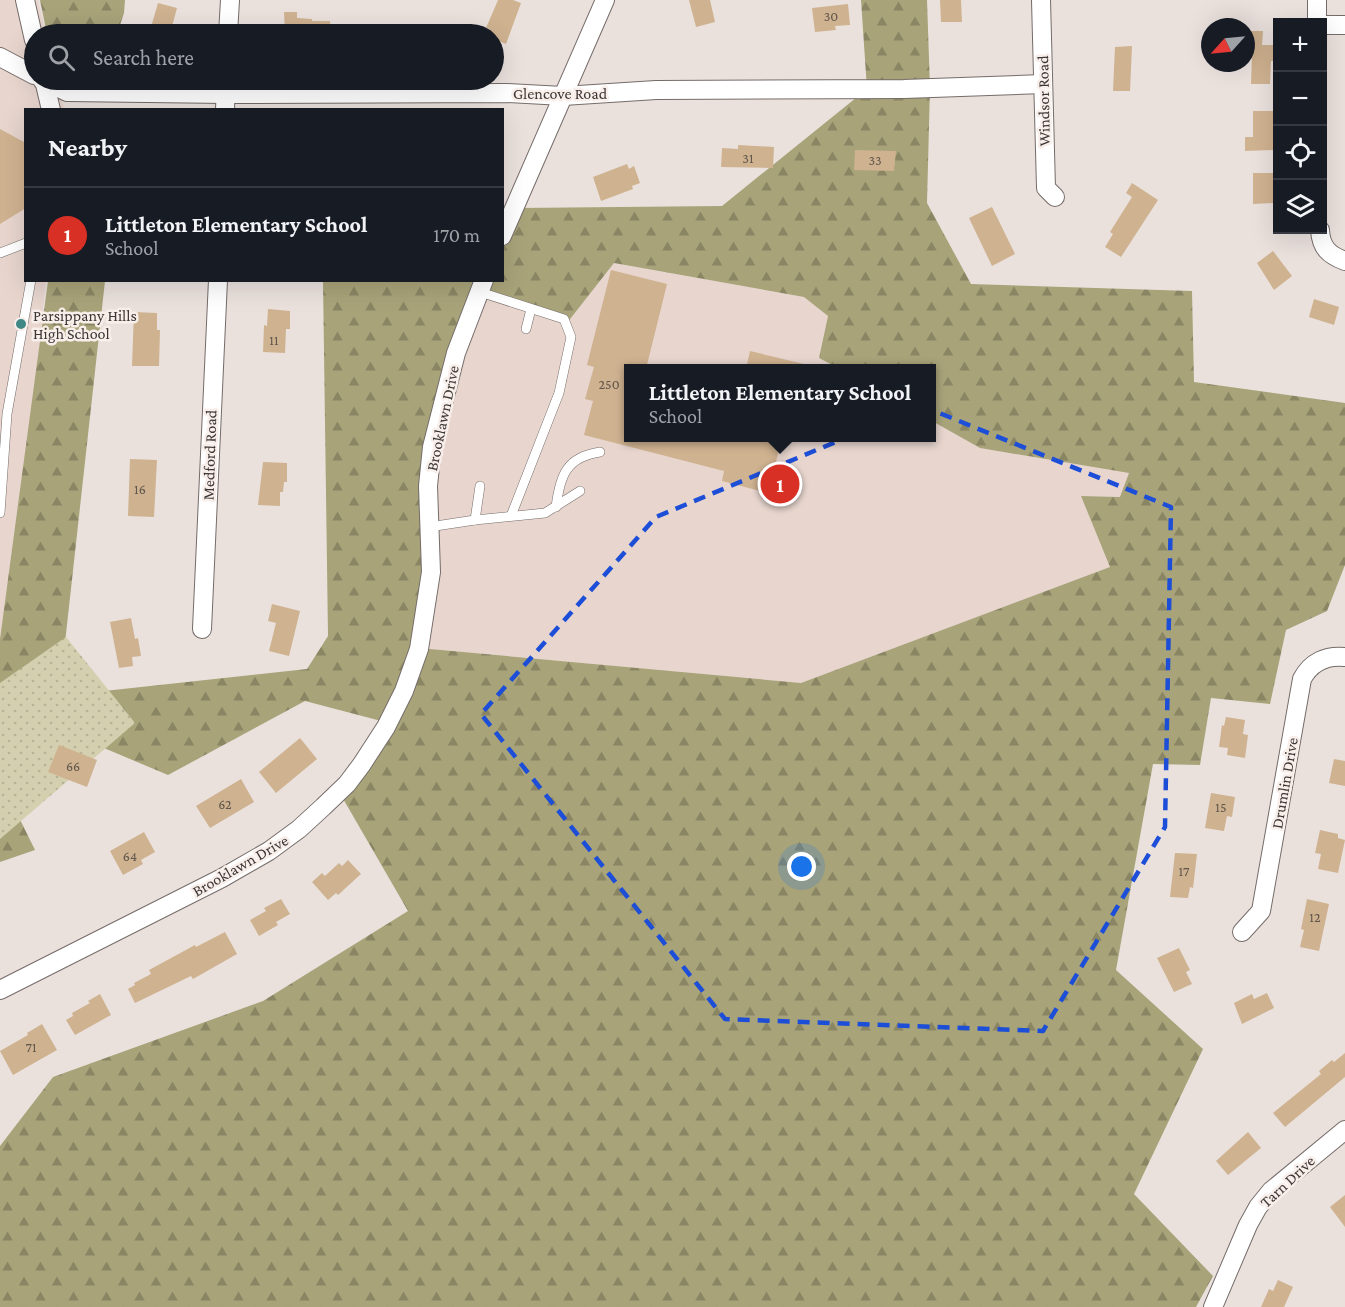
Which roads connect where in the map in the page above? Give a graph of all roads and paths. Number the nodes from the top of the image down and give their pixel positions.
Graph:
1 (25, 0) edge
2 (230, 0) edge
3 (605, 0) edge
4 (1041, 0) edge
5 (1317, 0) edge
6 (1317, 18) edge
7 (30, 24) edge
8 (229, 24) edge
9 (1327, 25) edge
10 (1345, 25) edge
11 (0, 57) edge
12 (24, 70) edge
13 (1043, 84) junction
14 (45, 90) edge
15 (63, 90) edge
16 (226, 94) edge
17 (563, 96) junction
18 (50, 108) edge
19 (1055, 197) dead end
20 (504, 231) edge
21 (1321, 234) edge
22 (24, 244) edge
23 (0, 253) edge
24 (1338, 258) edge
25 (31, 282) edge
26 (218, 282) edge
27 (482, 286) edge
28 (531, 309) junction
29 (526, 329) dead end
30 (600, 452) dead end
31 (480, 486) dead end
32 (580, 491) dead end
33 (556, 507) junction
34 (0, 513) edge
35 (511, 516) junction
36 (475, 520) junction
37 (429, 527) junction
38 (202, 629) dead end
39 (1345, 657) edge
40 (1242, 932) dead end
41 (0, 990) edge
42 (1345, 1130) edge
43 (1213, 1307) edge

1 - 7 street
2 - 8 street
3 - 17 street
4 - 13 street, Windsor Road
5 - 6 street
9 - 10 street
11 - 12 street, Glencove Road
13 - 17 street, Glencove Road
13 - 19 street, Windsor Road
14 - 18 street
15 - 16 street, Glencove Road
16 - 17 street, Glencove Road
17 - 20 street
21 - 24 street
22 - 23 lane
25 - 34 lane
26 - 38 street, Medford Road
27 - 28 lane
27 - 37 street, Brooklawn Drive
28 - 29 lane
28 - 35 lane
30 - 33 lane
31 - 36 lane
32 - 33 lane
33 - 35 lane
35 - 36 lane
36 - 37 lane
37 - 41 street, Brooklawn Drive
39 - 40 street, Drumlin Drive
42 - 43 street, Tarn Drive

